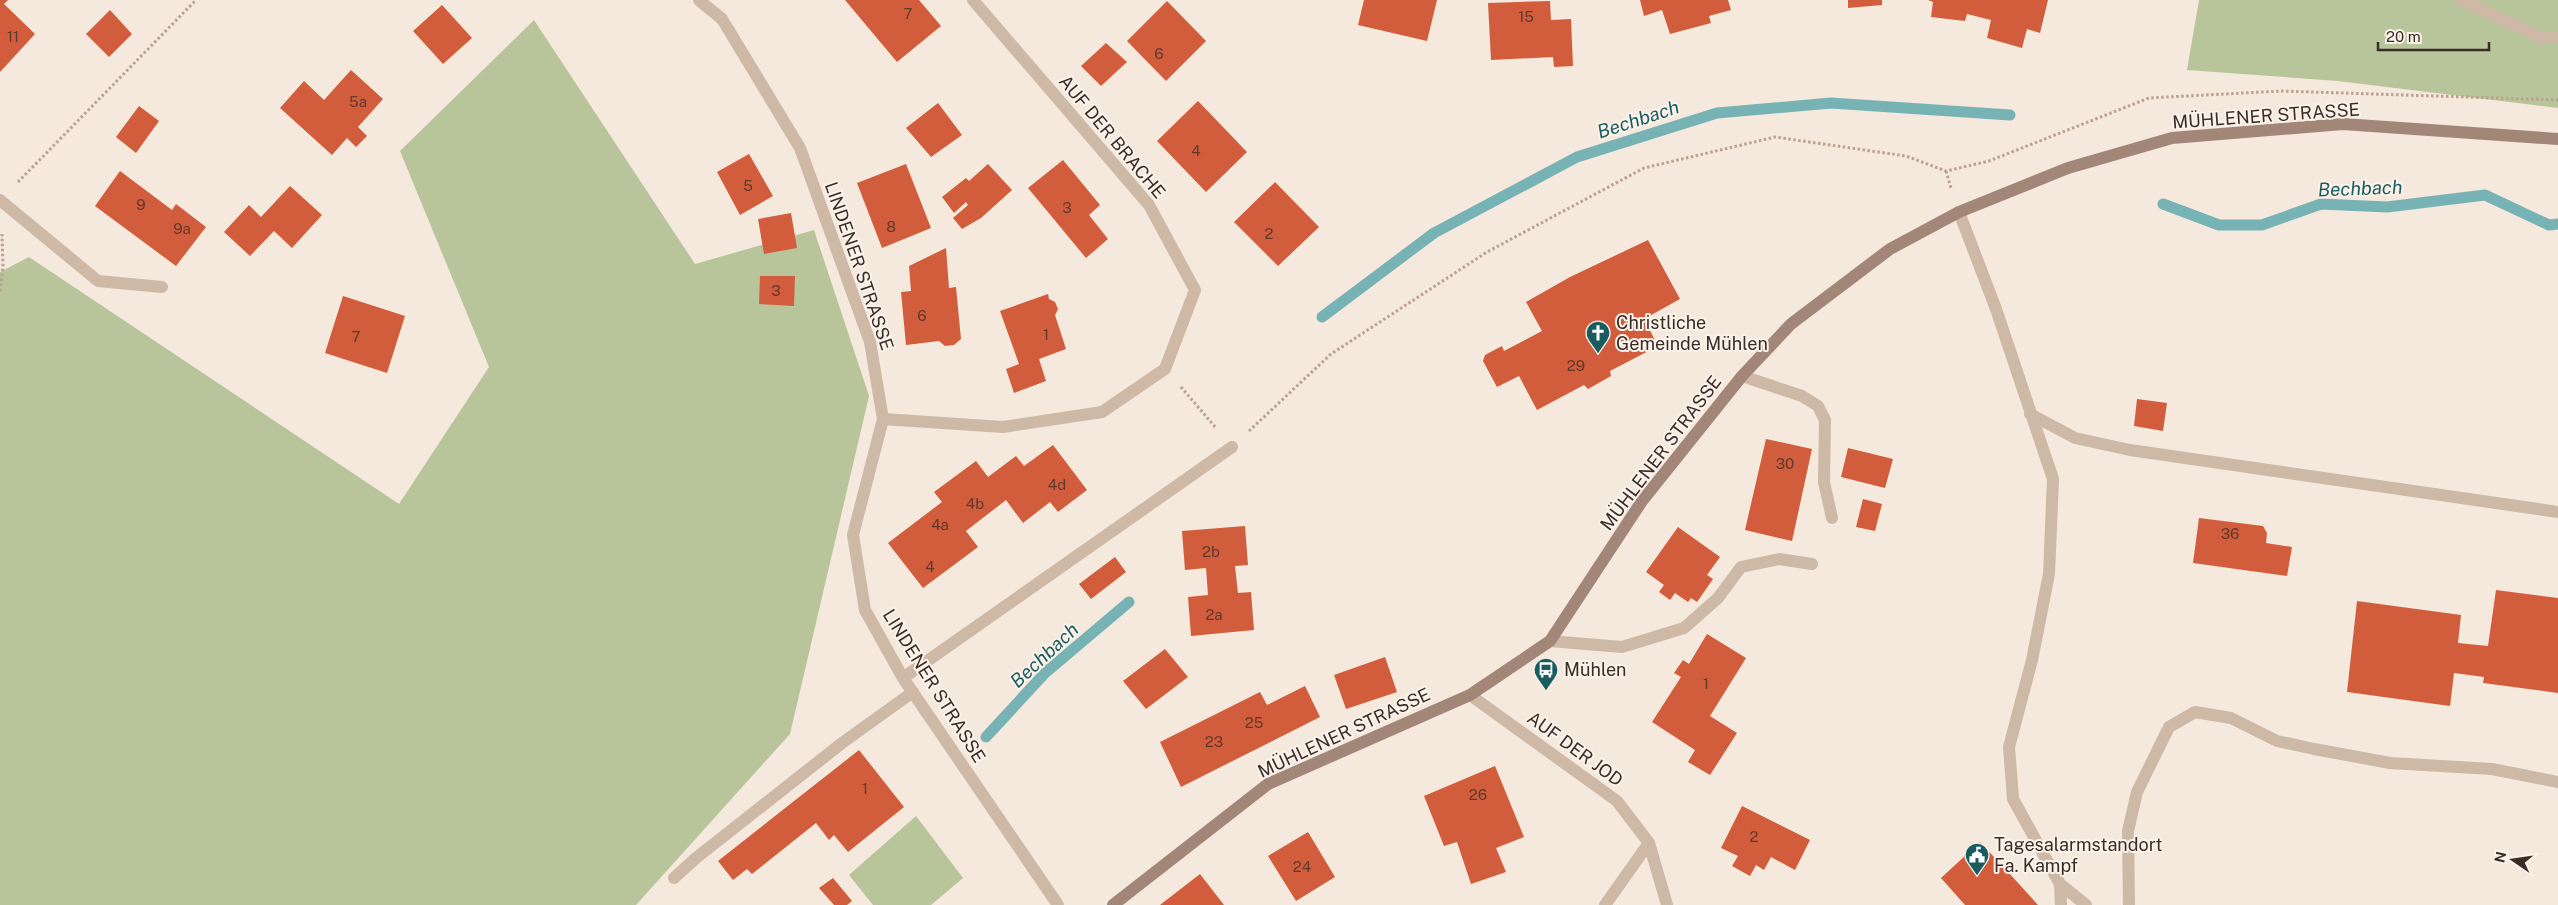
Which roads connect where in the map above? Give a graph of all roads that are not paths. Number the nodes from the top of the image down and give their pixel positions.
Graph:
1 (699, 0) edge
2 (972, 0) edge
3 (2461, 0) edge
4 (2558, 38) edge
5 (2558, 139) edge
6 (0, 200) edge
7 (1958, 212) junction
8 (162, 287) dead end
9 (1742, 376) junction
10 (2030, 414) junction
11 (883, 419) junction
12 (1232, 447) road end
13 (2558, 512) edge
14 (1832, 518) dead end
15 (1812, 564) dead end
16 (1550, 641) junction
17 (903, 678) junction
18 (913, 692) junction
19 (1470, 695) junction
20 (2558, 782) edge
21 (1649, 843) junction
22 (674, 878) dead end
23 (2060, 884) junction
24 (1058, 905) edge
25 (1112, 905) edge
26 (1605, 905) edge
27 (1667, 905) edge
28 (2061, 905) edge
29 (2086, 905) edge
30 (2128, 905) edge

1 - 11 street, LINDENER STRASSE
2 - 11 street, AUF DER BRACHE
3 - 4 street
5 - 7 main road, MÜHLENER STRASSE
6 - 8 street
7 - 9 main road, MÜHLENER STRASSE
7 - 10 street
9 - 14 street
9 - 16 main road, MÜHLENER STRASSE
10 - 13 street
10 - 23 street
11 - 17 street, LINDENER STRASSE
12 - 17 street
15 - 16 street
16 - 19 main road, MÜHLENER STRASSE
17 - 18 street, LINDENER STRASSE
18 - 22 street
18 - 24 street, LINDENER STRASSE
19 - 21 street, AUF DER JOD
19 - 25 main road, MÜHLENER STRASSE
20 - 30 street
21 - 26 street
21 - 27 street, AUF DER JOD
23 - 28 street
23 - 29 street

